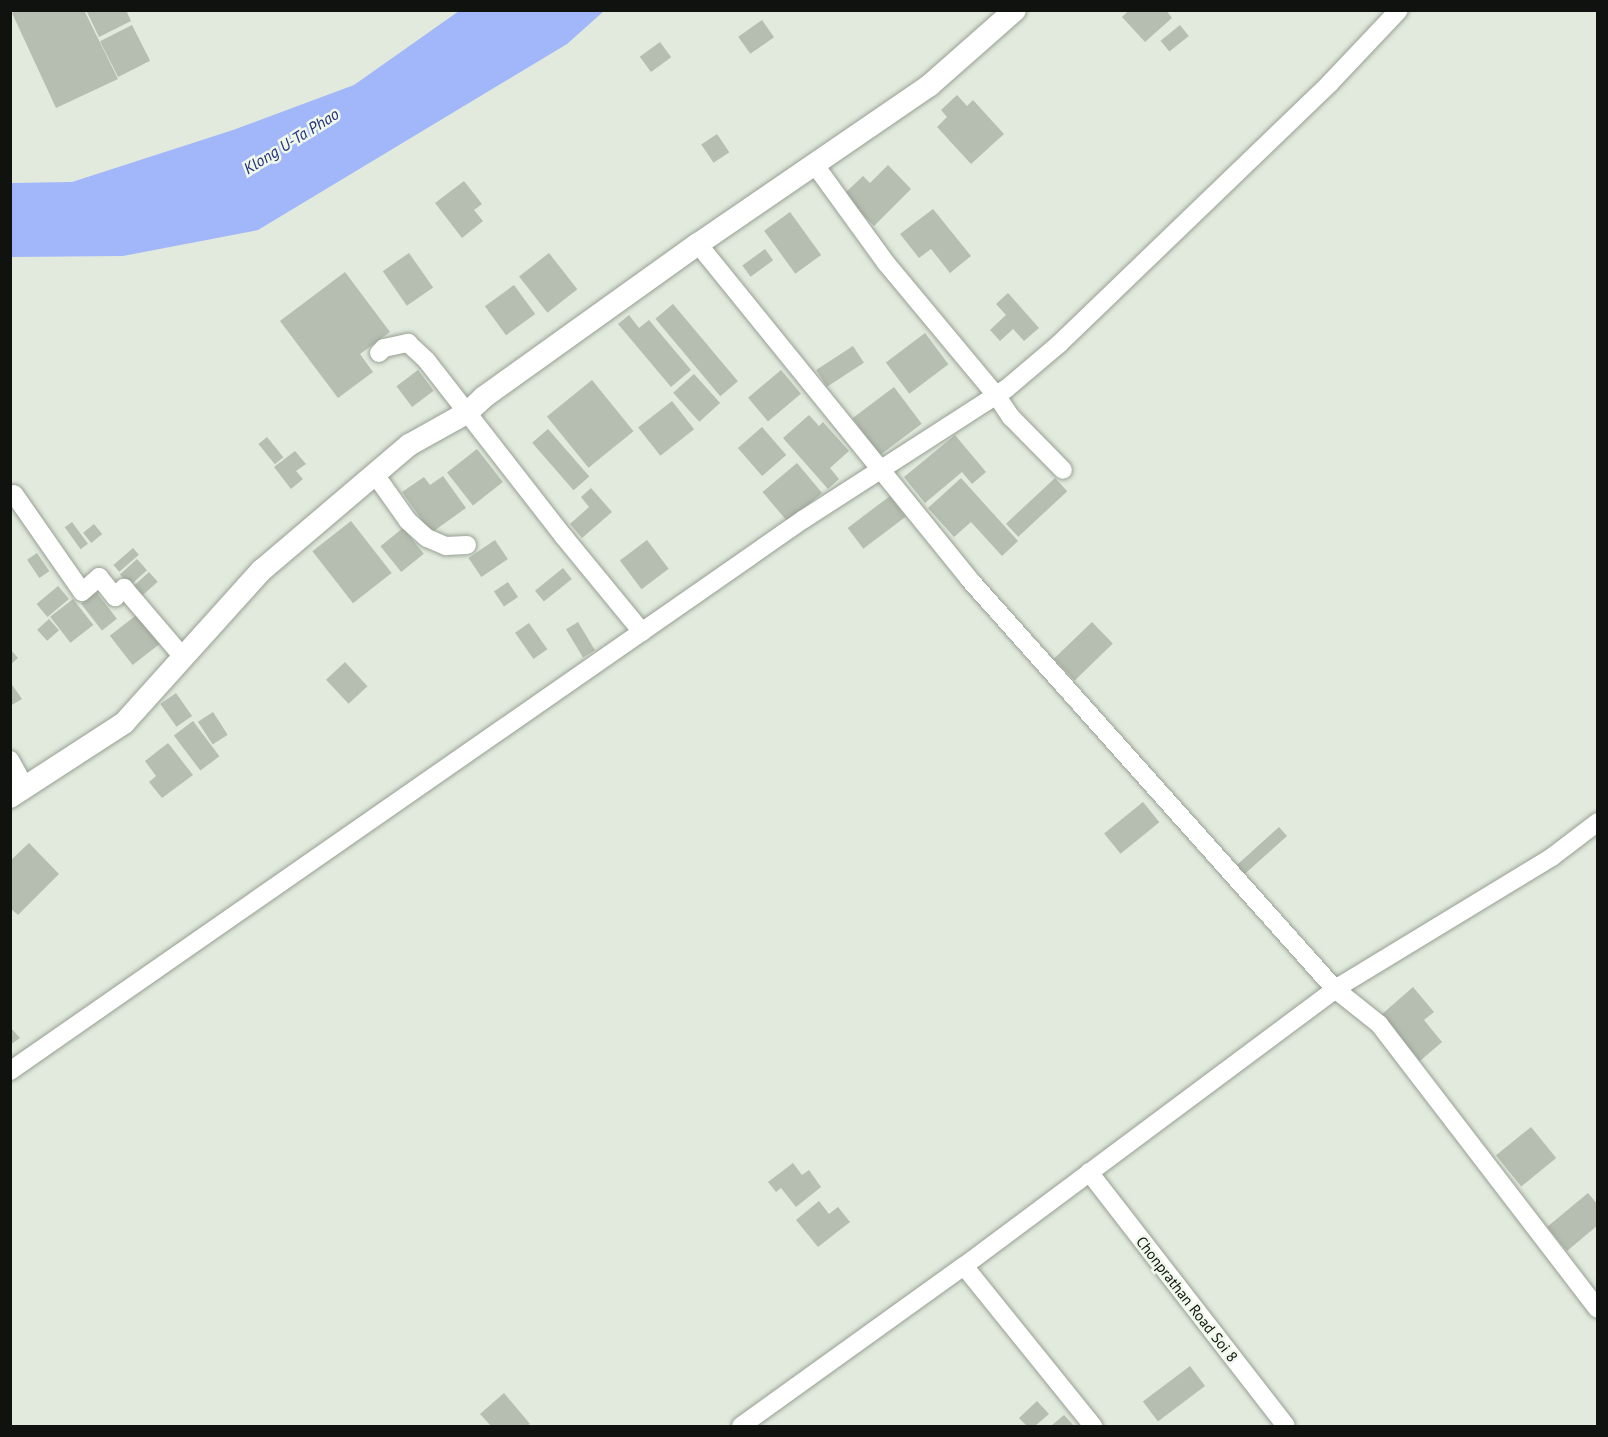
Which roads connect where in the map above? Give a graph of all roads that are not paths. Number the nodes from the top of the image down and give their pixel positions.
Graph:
1 (1015, 10) edge
2 (1399, 10) edge
3 (815, 165) junction
4 (698, 244) junction
5 (379, 353) dead end
6 (996, 395) junction
7 (468, 412) junction
8 (1063, 470) dead end
9 (879, 471) junction
10 (374, 473) junction
11 (14, 494) dead end
12 (467, 544) dead end
13 (642, 632) junction
14 (182, 657) junction
15 (10, 760) edge
16 (18, 792) edge
17 (1598, 822) edge
18 (1335, 989) junction
19 (10, 1071) edge
20 (1089, 1172) junction
21 (964, 1266) junction
22 (1598, 1310) edge
23 (741, 1426) edge
24 (1093, 1426) edge
25 (1286, 1426) edge

1 - 3 street
2 - 6 street
3 - 4 street
3 - 6 street
4 - 7 street
4 - 9 street
5 - 7 street
6 - 8 street
6 - 9 street
7 - 10 street
7 - 13 street
9 - 13 street
9 - 18 street
10 - 12 street
10 - 14 street
11 - 14 street
13 - 19 street
14 - 16 street
15 - 16 street
17 - 18 street
18 - 20 street
18 - 22 street
20 - 21 street
20 - 25 street, Chonprathan Road Soi 8
21 - 23 street
21 - 24 street

